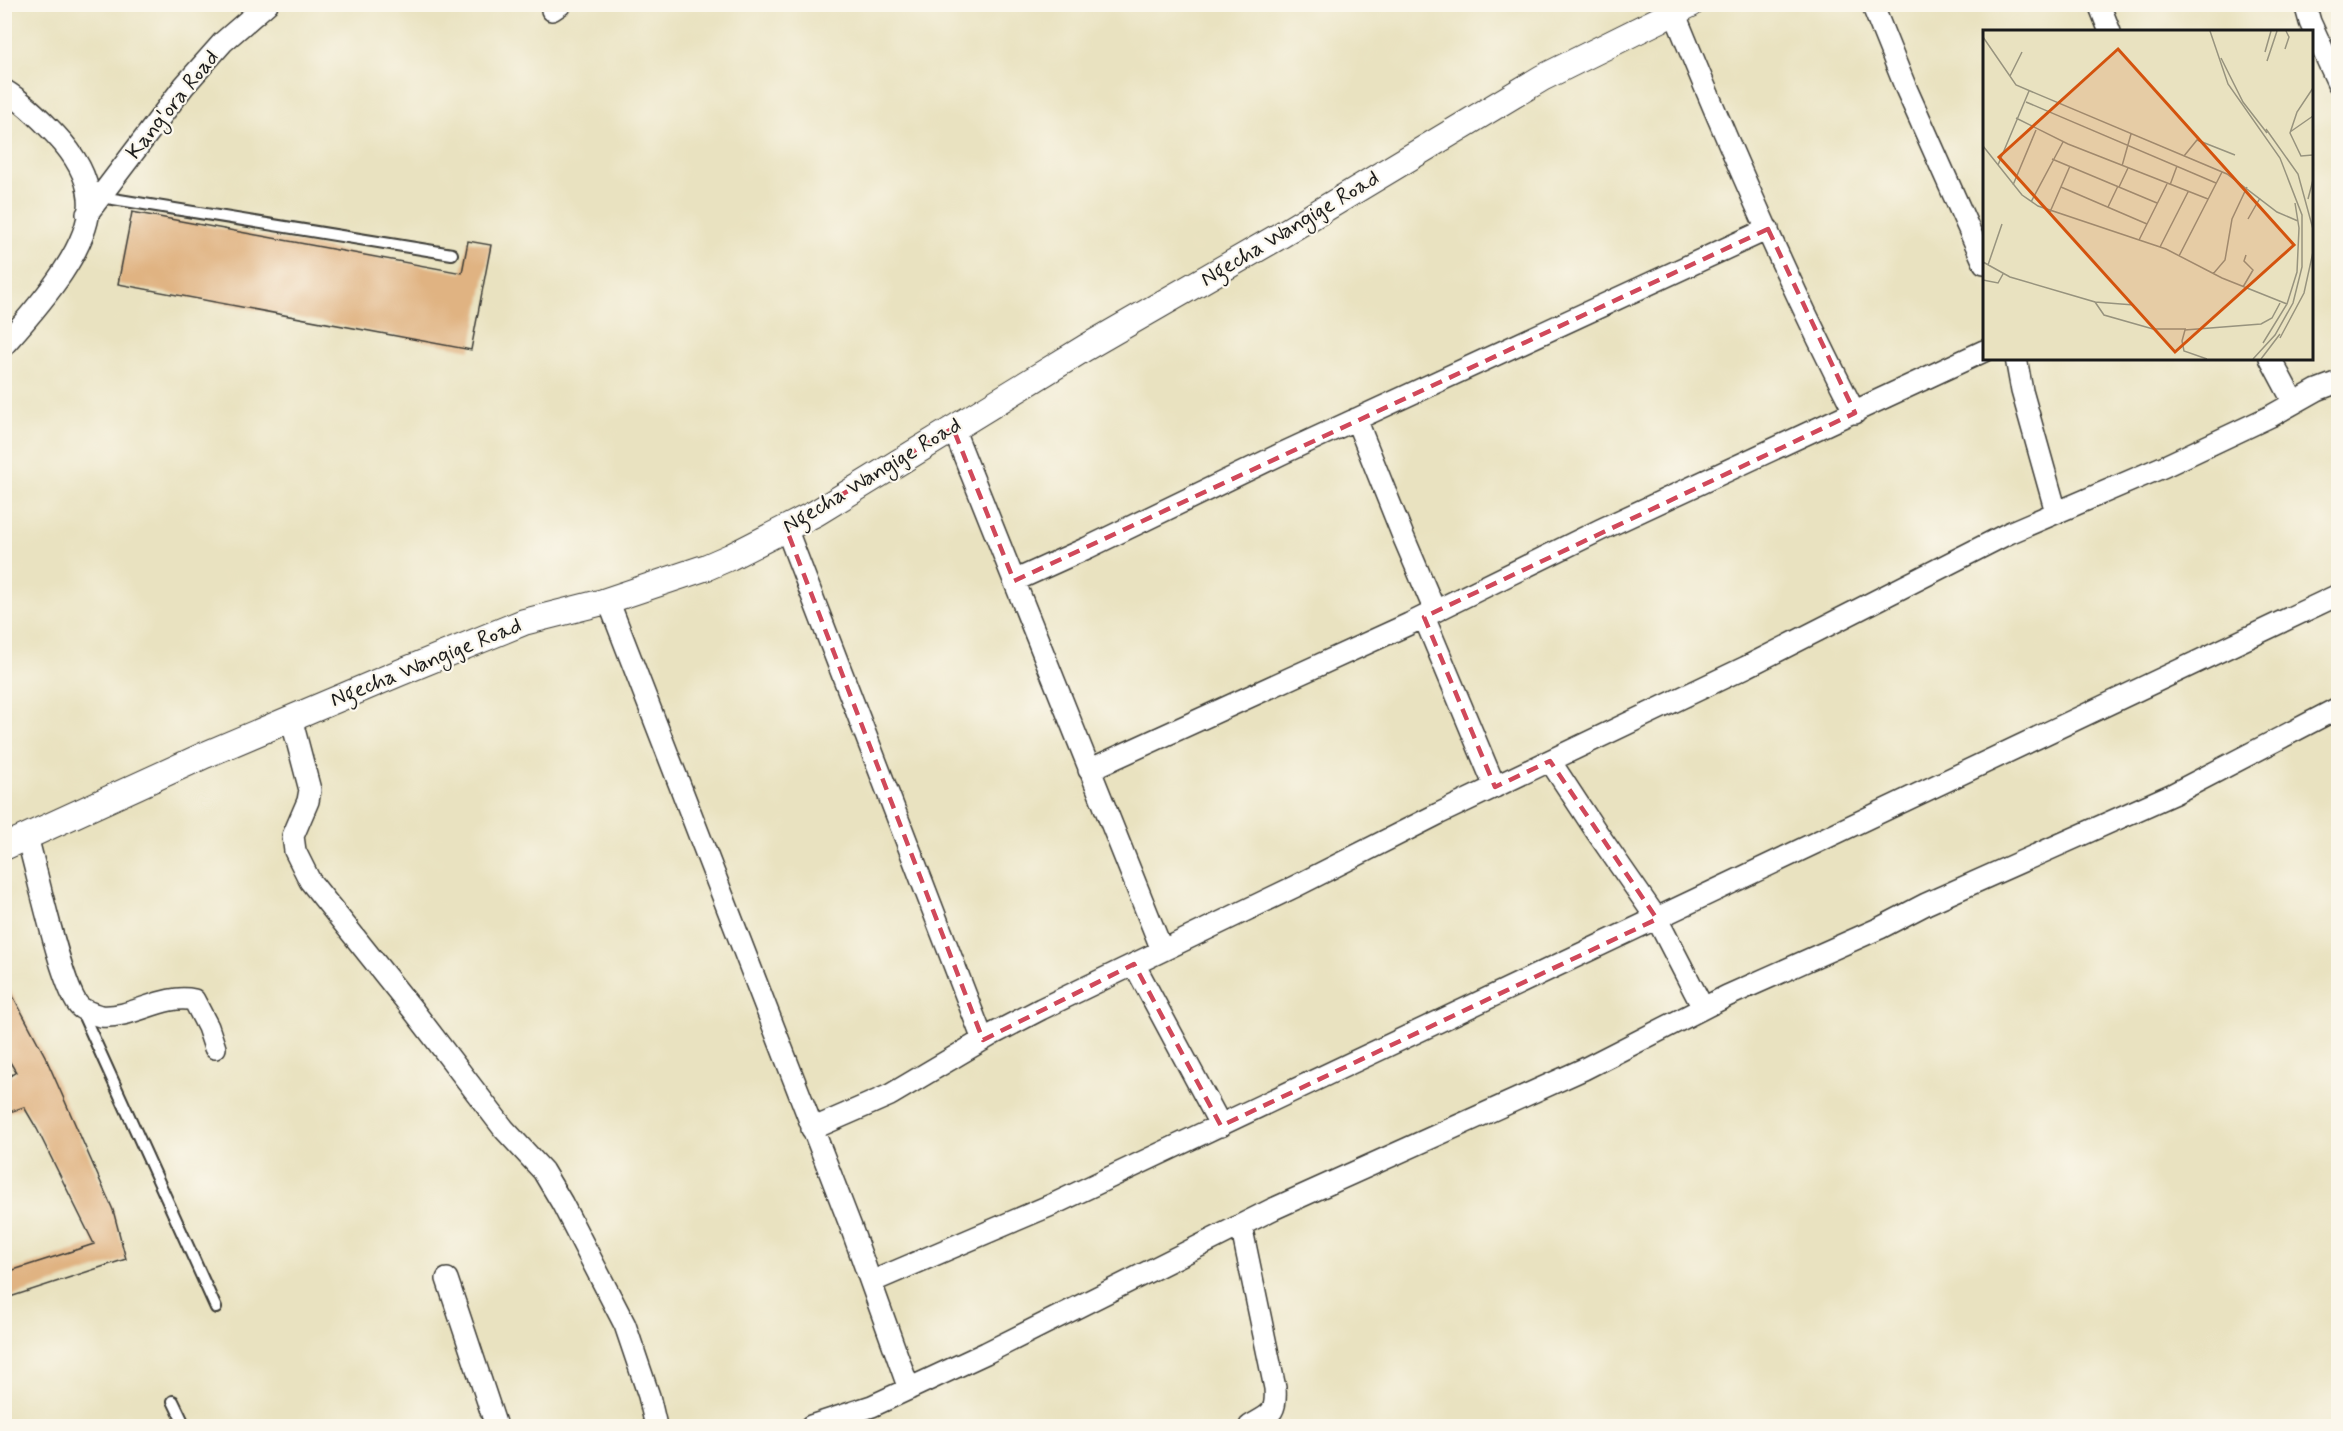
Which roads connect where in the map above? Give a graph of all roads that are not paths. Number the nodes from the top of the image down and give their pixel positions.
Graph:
1 (267, 4) edge
2 (1872, 4) edge
3 (2099, 4) edge
4 (2305, 4) edge
5 (1682, 8) edge
6 (2109, 30) edge
7 (2338, 83) edge
8 (4, 90) edge
9 (100, 197) junction
10 (87, 214) junction
11 (1768, 229) junction
12 (452, 254) dead end
13 (1983, 261) edge
14 (4, 345) edge
15 (1983, 351) edge
16 (2016, 360) edge
17 (2271, 360) edge
18 (2338, 382) edge
19 (2294, 403) junction
20 (1855, 413) junction
21 (1356, 419) junction
22 (953, 428) junction
23 (2056, 512) junction
24 (786, 528) junction
25 (1014, 581) junction
26 (2338, 596) edge
27 (608, 600) junction
28 (1430, 614) junction
29 (2338, 708) edge
30 (291, 718) junction
31 (1550, 760) junction
32 (1089, 770) junction
33 (1495, 787) junction
34 (27, 837) junction
35 (4, 847) edge
36 (1657, 919) junction
37 (1162, 950) junction
38 (1134, 964) junction
39 (80, 1007) junction
40 (1703, 1008) junction
41 (983, 1040) junction
42 (215, 1048) dead end
43 (1221, 1125) junction
44 (812, 1129) junction
45 (1241, 1225) junction
46 (447, 1279) dead end
47 (871, 1282) junction
48 (216, 1308) dead end
49 (909, 1389) junction
50 (173, 1401) dead end
51 (185, 1426) edge
52 (496, 1426) edge
53 (656, 1426) edge
54 (811, 1426) edge
55 (1250, 1426) edge

1 - 9 street, Kang'ora Road
2 - 13 street
3 - 6 street
4 - 7 street
5 - 11 street
5 - 22 street, Ngecha Wangige Road
8 - 10 street
9 - 10 street, Kang'ora Road
9 - 12 lane
10 - 14 street
11 - 20 street
11 - 21 street
15 - 20 street
16 - 23 street
17 - 19 street
18 - 19 street
19 - 23 street
20 - 28 street
21 - 25 street
21 - 28 street
22 - 24 street, Ngecha Wangige Road
22 - 25 street
23 - 31 street
24 - 27 street, Ngecha Wangige Road
24 - 41 street
25 - 32 street
26 - 36 street
27 - 30 street, Ngecha Wangige Road
27 - 44 street
28 - 32 street
28 - 33 street
29 - 40 street
30 - 34 street, Ngecha Wangige Road
30 - 53 street
31 - 33 street
31 - 36 street
32 - 37 street
33 - 37 street
34 - 35 street, Ngecha Wangige Road
34 - 39 street
36 - 40 street
36 - 43 street
37 - 38 street
38 - 41 street
38 - 43 street
39 - 42 street
39 - 48 lane
40 - 45 street
41 - 44 street
43 - 47 street
44 - 47 street
45 - 49 street
45 - 55 street
46 - 52 street
47 - 49 street
49 - 54 street
50 - 51 lane

